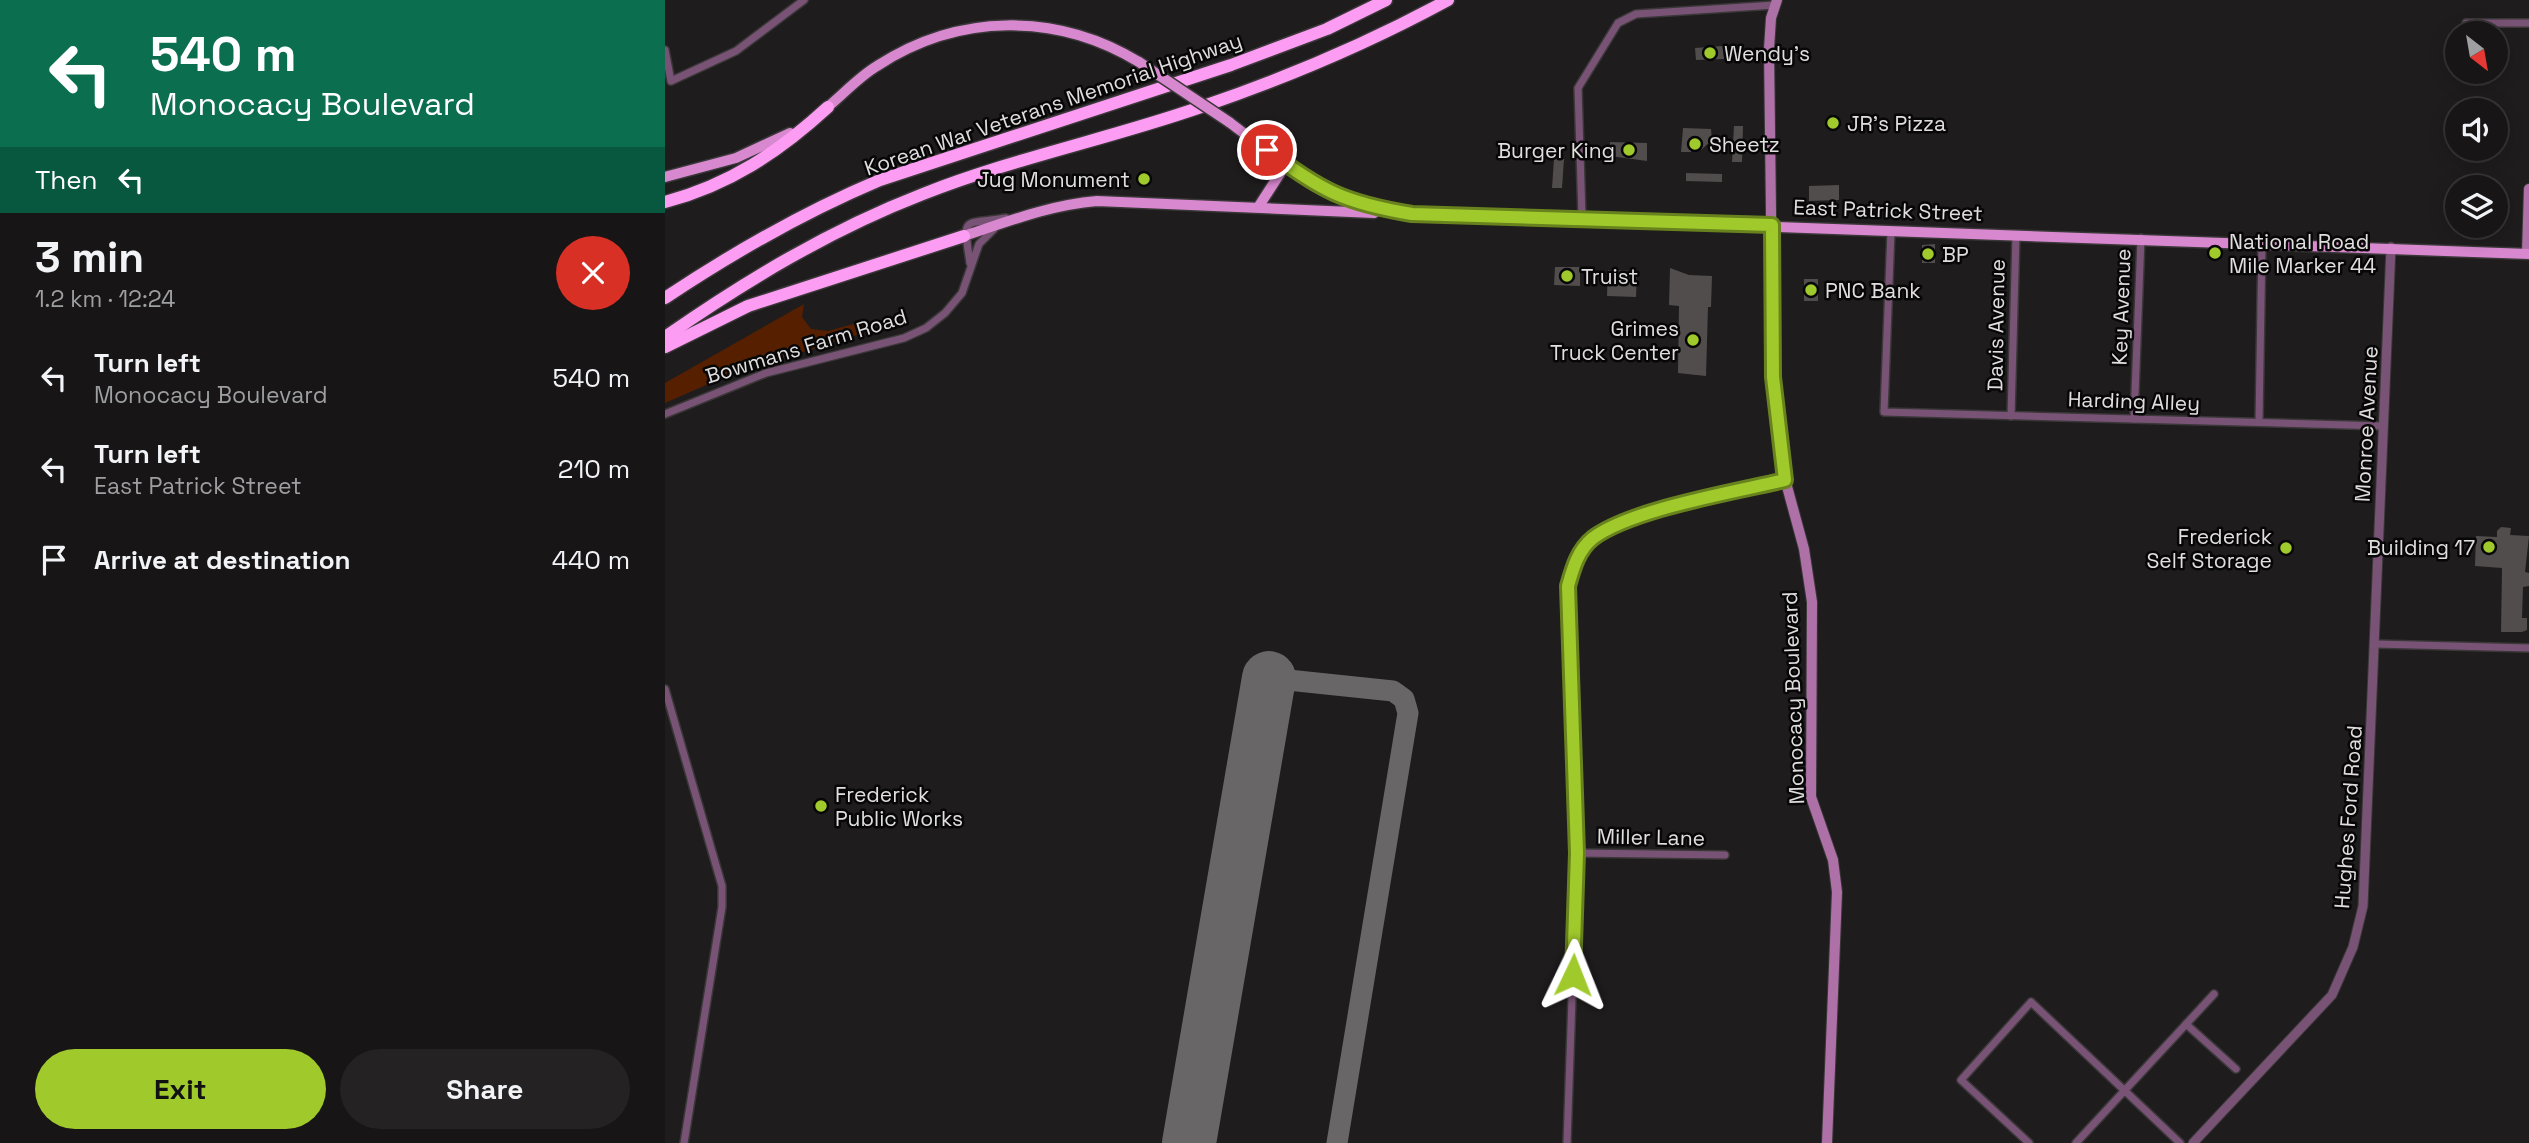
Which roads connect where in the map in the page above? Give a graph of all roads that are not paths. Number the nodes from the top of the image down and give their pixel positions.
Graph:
1 (804, 0) edge
2 (1386, 0) edge
3 (1448, 0) edge
4 (1776, 3) edge
5 (2508, 23) edge
6 (2529, 23) edge
7 (665, 50) edge
8 (828, 107) junction
9 (1286, 164) junction
10 (665, 177) edge
11 (2529, 189) edge
12 (665, 202) edge
13 (1259, 206) junction
14 (1412, 214) junction
15 (1021, 215) junction
16 (1582, 218) junction
17 (1003, 223) junction
18 (1772, 225) junction
19 (1891, 231) junction
20 (2016, 235) junction
21 (964, 236) junction
22 (2141, 238) junction
23 (2262, 243) junction
24 (2392, 247) junction
25 (2528, 254) edge
26 (720, 261) junction
27 (970, 268) junction
28 (665, 291) edge
29 (665, 298) edge
30 (665, 337) edge
31 (665, 346) edge
32 (665, 414) edge
33 (2011, 416) junction
34 (2134, 419) junction
35 (2259, 422) junction
36 (2383, 426) junction
37 (1785, 480) junction
38 (2376, 644) junction
39 (2529, 648) edge
40 (665, 689) edge
41 (1577, 853) junction
42 (1725, 855) dead end
43 (2214, 994) dead end
44 (2186, 1024) junction
45 (2236, 1069) dead end
46 (2124, 1090) junction
47 (684, 1143) edge
48 (1567, 1143) edge
49 (1827, 1143) edge
50 (2029, 1143) edge
51 (2075, 1143) edge
52 (2181, 1143) edge
53 (2193, 1143) edge

1 - 7 street
2 - 26 highway, Korean War Veterans Memorial Highway
3 - 30 highway, Korean War Veterans Memorial Highway
4 - 16 street
4 - 18 main road, Monocacy Boulevard
5 - 6 street
8 - 9 main road, East Patrick Street, bridge
8 - 10 main road, East Patrick Street
8 - 12 highway
9 - 13 main road
9 - 14 main road, East Patrick Street
11 - 25 main road
13 - 14 main road
13 - 15 main road
14 - 16 main road, East Patrick Street
15 - 17 main road
15 - 21 street
16 - 18 main road, East Patrick Street
17 - 21 main road
17 - 27 street, Bowmans Farm Road
18 - 19 main road, East Patrick Street
18 - 37 main road, Monocacy Boulevard
19 - 20 main road, East Patrick Street
19 - 33 street, Harding Alley
20 - 22 main road, East Patrick Street
20 - 33 street, Davis Avenue
21 - 27 street
21 - 31 highway
22 - 23 main road, East Patrick Street
22 - 34 street, Key Avenue
23 - 24 main road, East Patrick Street
23 - 35 street
24 - 25 main road, East Patrick Street
24 - 36 street, Monroe Avenue
26 - 28 highway
26 - 29 highway, Korean War Veterans Memorial Highway
27 - 32 street, Bowmans Farm Road
33 - 34 street, Harding Alley
34 - 35 street, Harding Alley
35 - 36 street, Harding Alley
36 - 38 street, Monroe Avenue
37 - 41 street
37 - 49 main road, Monocacy Boulevard
38 - 39 street
38 - 53 street, Hughes Ford Road
40 - 47 street
41 - 42 street, Miller Lane
41 - 48 street
43 - 44 street
44 - 45 street
44 - 46 street
46 - 50 street
46 - 51 street
46 - 52 street

